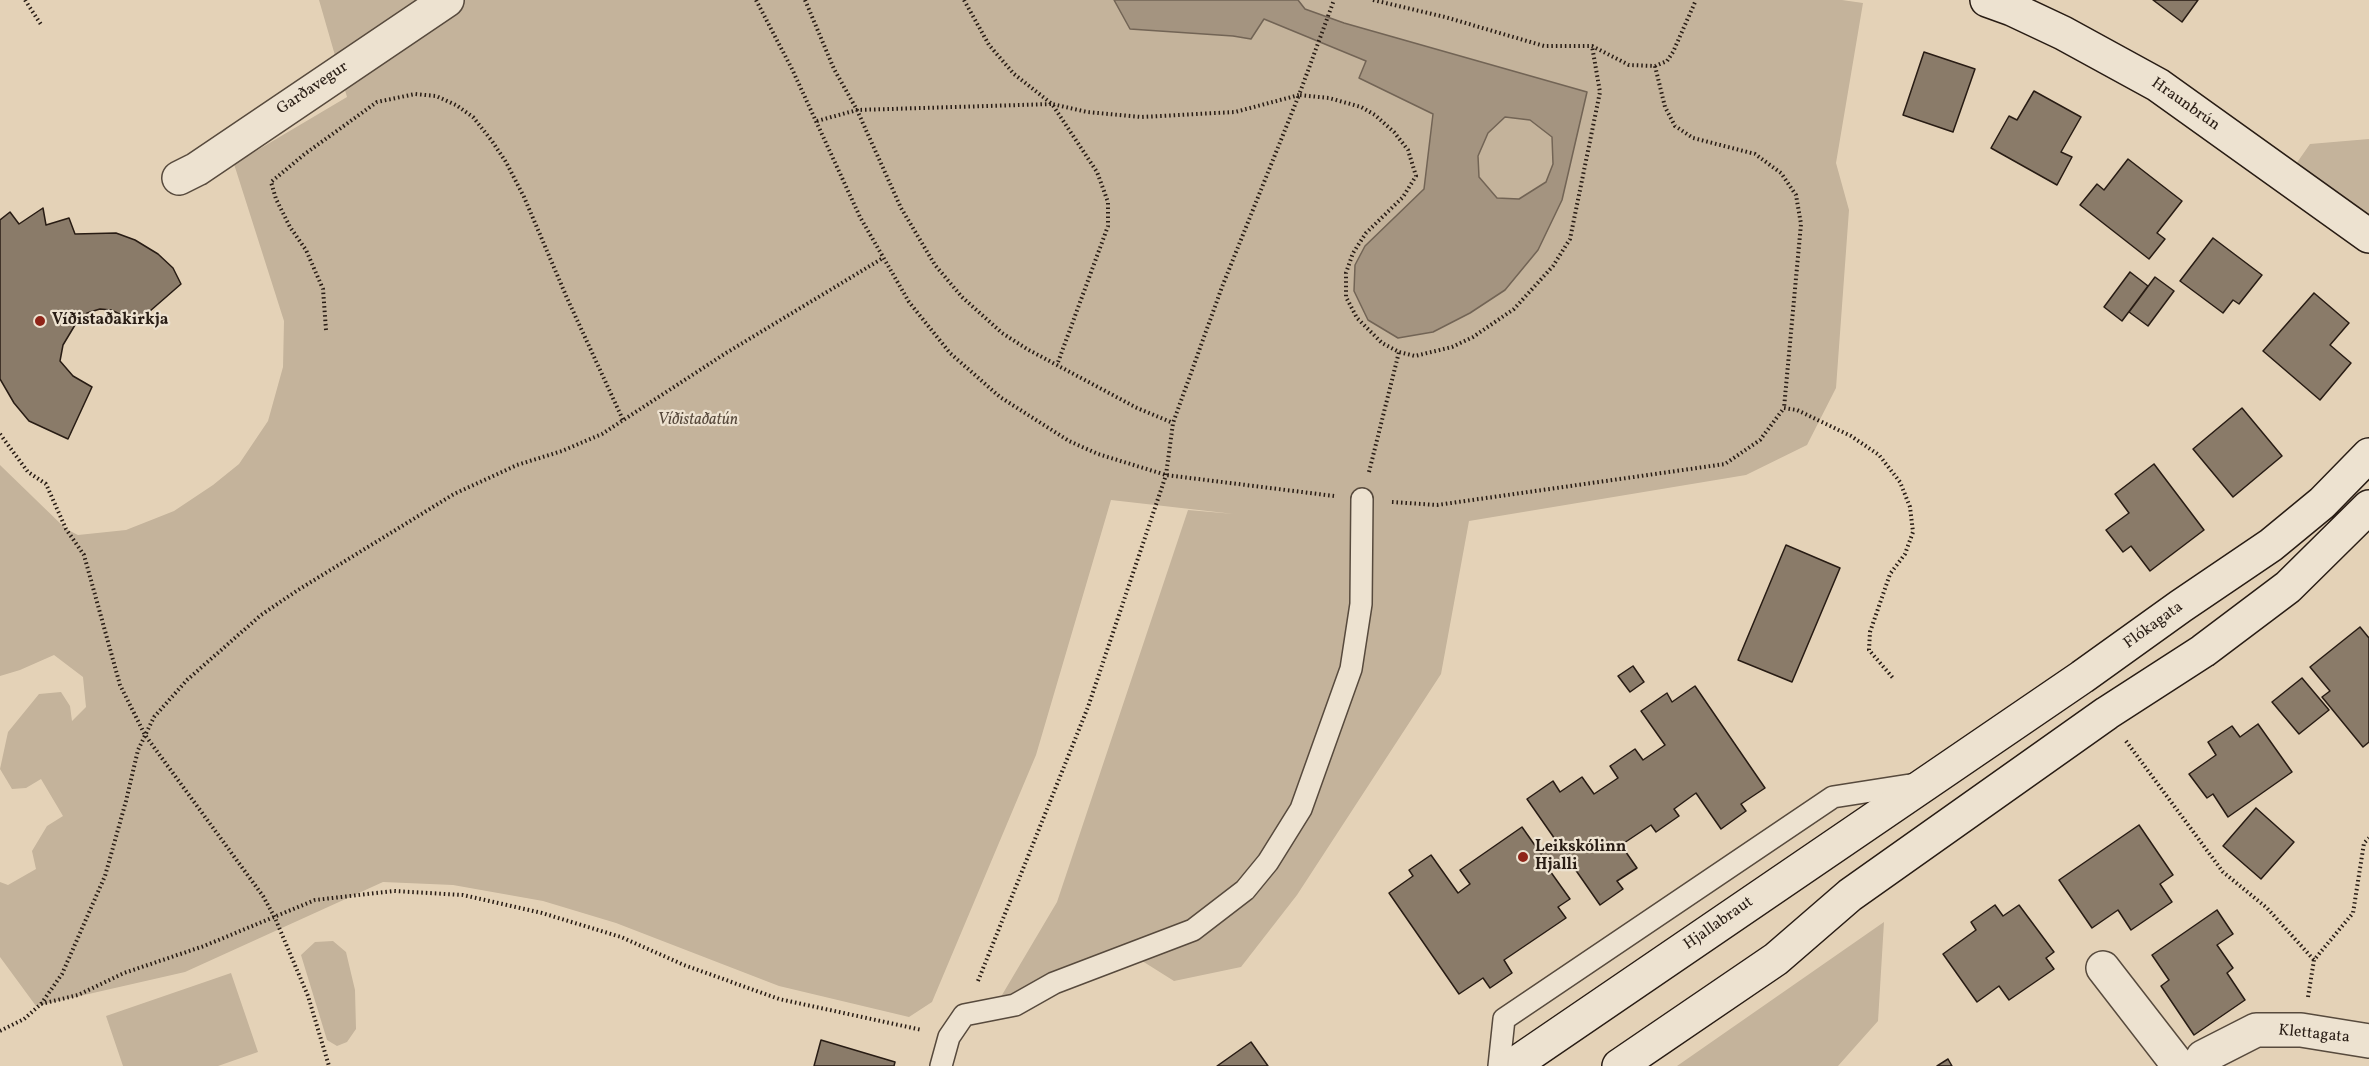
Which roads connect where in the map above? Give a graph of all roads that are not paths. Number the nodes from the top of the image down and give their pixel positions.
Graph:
1 (447, 0) edge
2 (1987, 0) edge
3 (178, 178) dead end
4 (2369, 236) edge
5 (2369, 455) edge
6 (1362, 499) road end
7 (2369, 507) edge
8 (1926, 783) junction
9 (2103, 968) dead end
10 (2369, 1041) edge
11 (1499, 1063) edge
12 (941, 1066) edge
13 (1618, 1066) edge
14 (2179, 1066) edge
15 (2201, 1066) edge

1 - 3 main road, Garðavegur
2 - 4 main road, Hraunbrún
5 - 8 main road, Flókagata
6 - 12 lane
7 - 13 main road
8 - 11 main road, Hjallabraut
8 - 11 lane
9 - 14 main road
10 - 15 main road, Klettagata

